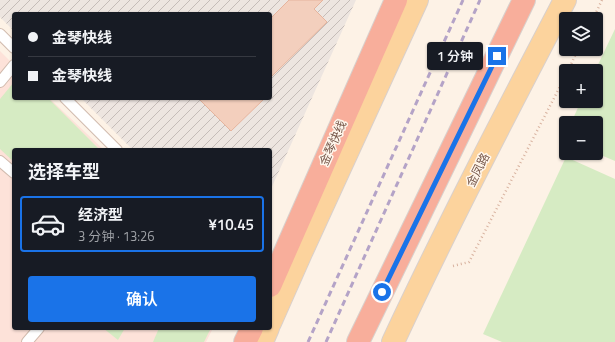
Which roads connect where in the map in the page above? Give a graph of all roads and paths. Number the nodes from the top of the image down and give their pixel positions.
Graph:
1 (396, 0) edge
2 (417, 0) edge
3 (524, 0) edge
4 (565, 0) edge
5 (602, 0) edge
6 (596, 12) edge
7 (0, 34) edge
8 (12, 46) edge
9 (12, 67) edge
10 (0, 82) edge
11 (559, 88) edge
12 (66, 100) edge
13 (115, 148) edge
14 (0, 161) edge
15 (12, 171) edge
16 (426, 273) junction
17 (272, 281) edge
18 (273, 315) edge
19 (36, 330) edge
20 (251, 330) edge
21 (267, 330) edge
22 (27, 342) edge
23 (245, 342) edge
24 (262, 342) edge
25 (358, 342) edge
26 (393, 342) edge

1 - 17 highway, 金琴快线
2 - 18 main road
3 - 25 highway
4 - 16 main road, 金凤路
5 - 6 path
7 - 8 lane
9 - 10 lane
11 - 16 path
12 - 13 lane
14 - 15 lane
16 - 26 main road, 金凤路
19 - 22 lane
20 - 23 highway
21 - 24 main road

